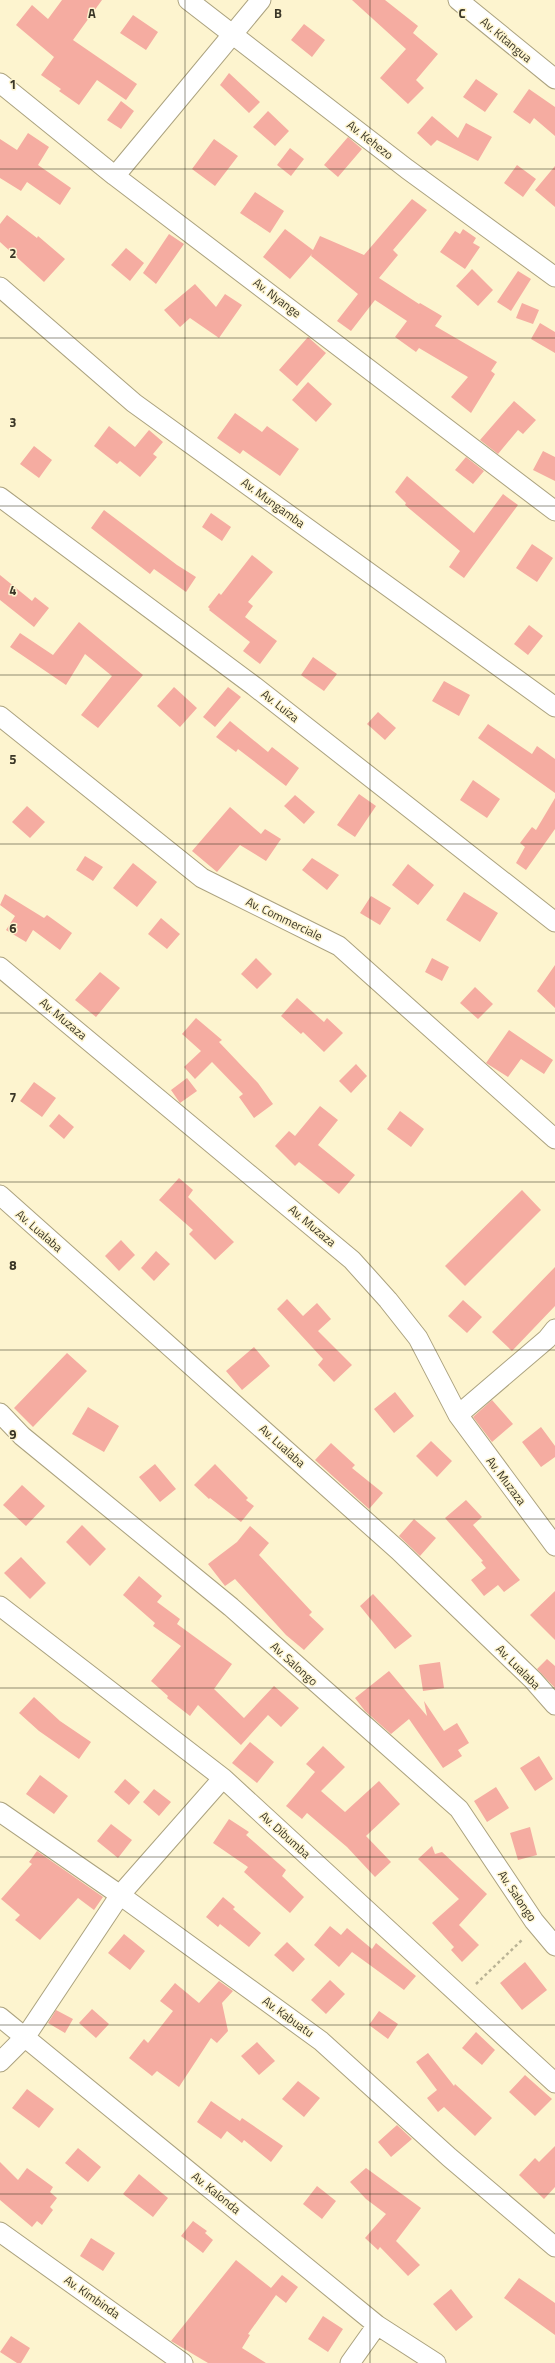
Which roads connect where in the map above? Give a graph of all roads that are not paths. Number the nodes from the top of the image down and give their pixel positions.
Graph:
1 (188, 0) edge
2 (261, 0) edge
3 (458, 0) edge
4 (233, 35) junction
5 (555, 79) edge
6 (0, 83) edge
7 (115, 176) junction
8 (555, 277) edge
9 (0, 287) edge
10 (0, 497) edge
11 (555, 511) edge
12 (555, 707) edge
13 (0, 716) edge
14 (555, 922) edge
15 (0, 967) edge
16 (555, 1139) edge
17 (0, 1195) edge
18 (552, 1338) edge
19 (0, 1413) edge
20 (458, 1415) junction
21 (555, 1546) edge
22 (0, 1606) edge
23 (555, 1705) edge
24 (223, 1778) junction
25 (0, 1812) edge
26 (120, 1895) junction
27 (555, 1946) edge
28 (0, 2017) edge
29 (26, 2036) junction
30 (0, 2062) edge
31 (555, 2083) edge
32 (0, 2232) edge
33 (555, 2247) edge
34 (377, 2326) junction
35 (183, 2363) edge
36 (350, 2363) edge
37 (436, 2363) edge

1 - 4 street, Av. Kehezo
2 - 4 street
3 - 5 street, Av. Kitangua
4 - 7 street
4 - 8 street, Av. Kehezo
6 - 7 street, Av. Nyange
7 - 11 street, Av. Nyange
9 - 12 street, Av. Mungamba
10 - 14 street, Av. Luiza
13 - 16 street, Av. Commerciale
15 - 20 street, Av. Muzaza
17 - 23 street, Av. Lualaba
18 - 20 street
19 - 27 street, Av. Salongo
20 - 21 street, Av. Muzaza
22 - 24 street, Av. Dibumba
24 - 26 street
24 - 31 street, Av. Dibumba
25 - 26 street, Av. Kabuatu
26 - 29 street
26 - 33 street, Av. Kabuatu
28 - 29 street, Av. Kalonda
29 - 30 street
29 - 34 street, Av. Kalonda
32 - 35 street, Av. Kimbinda
34 - 36 street
34 - 37 street, Av. Kalonda

